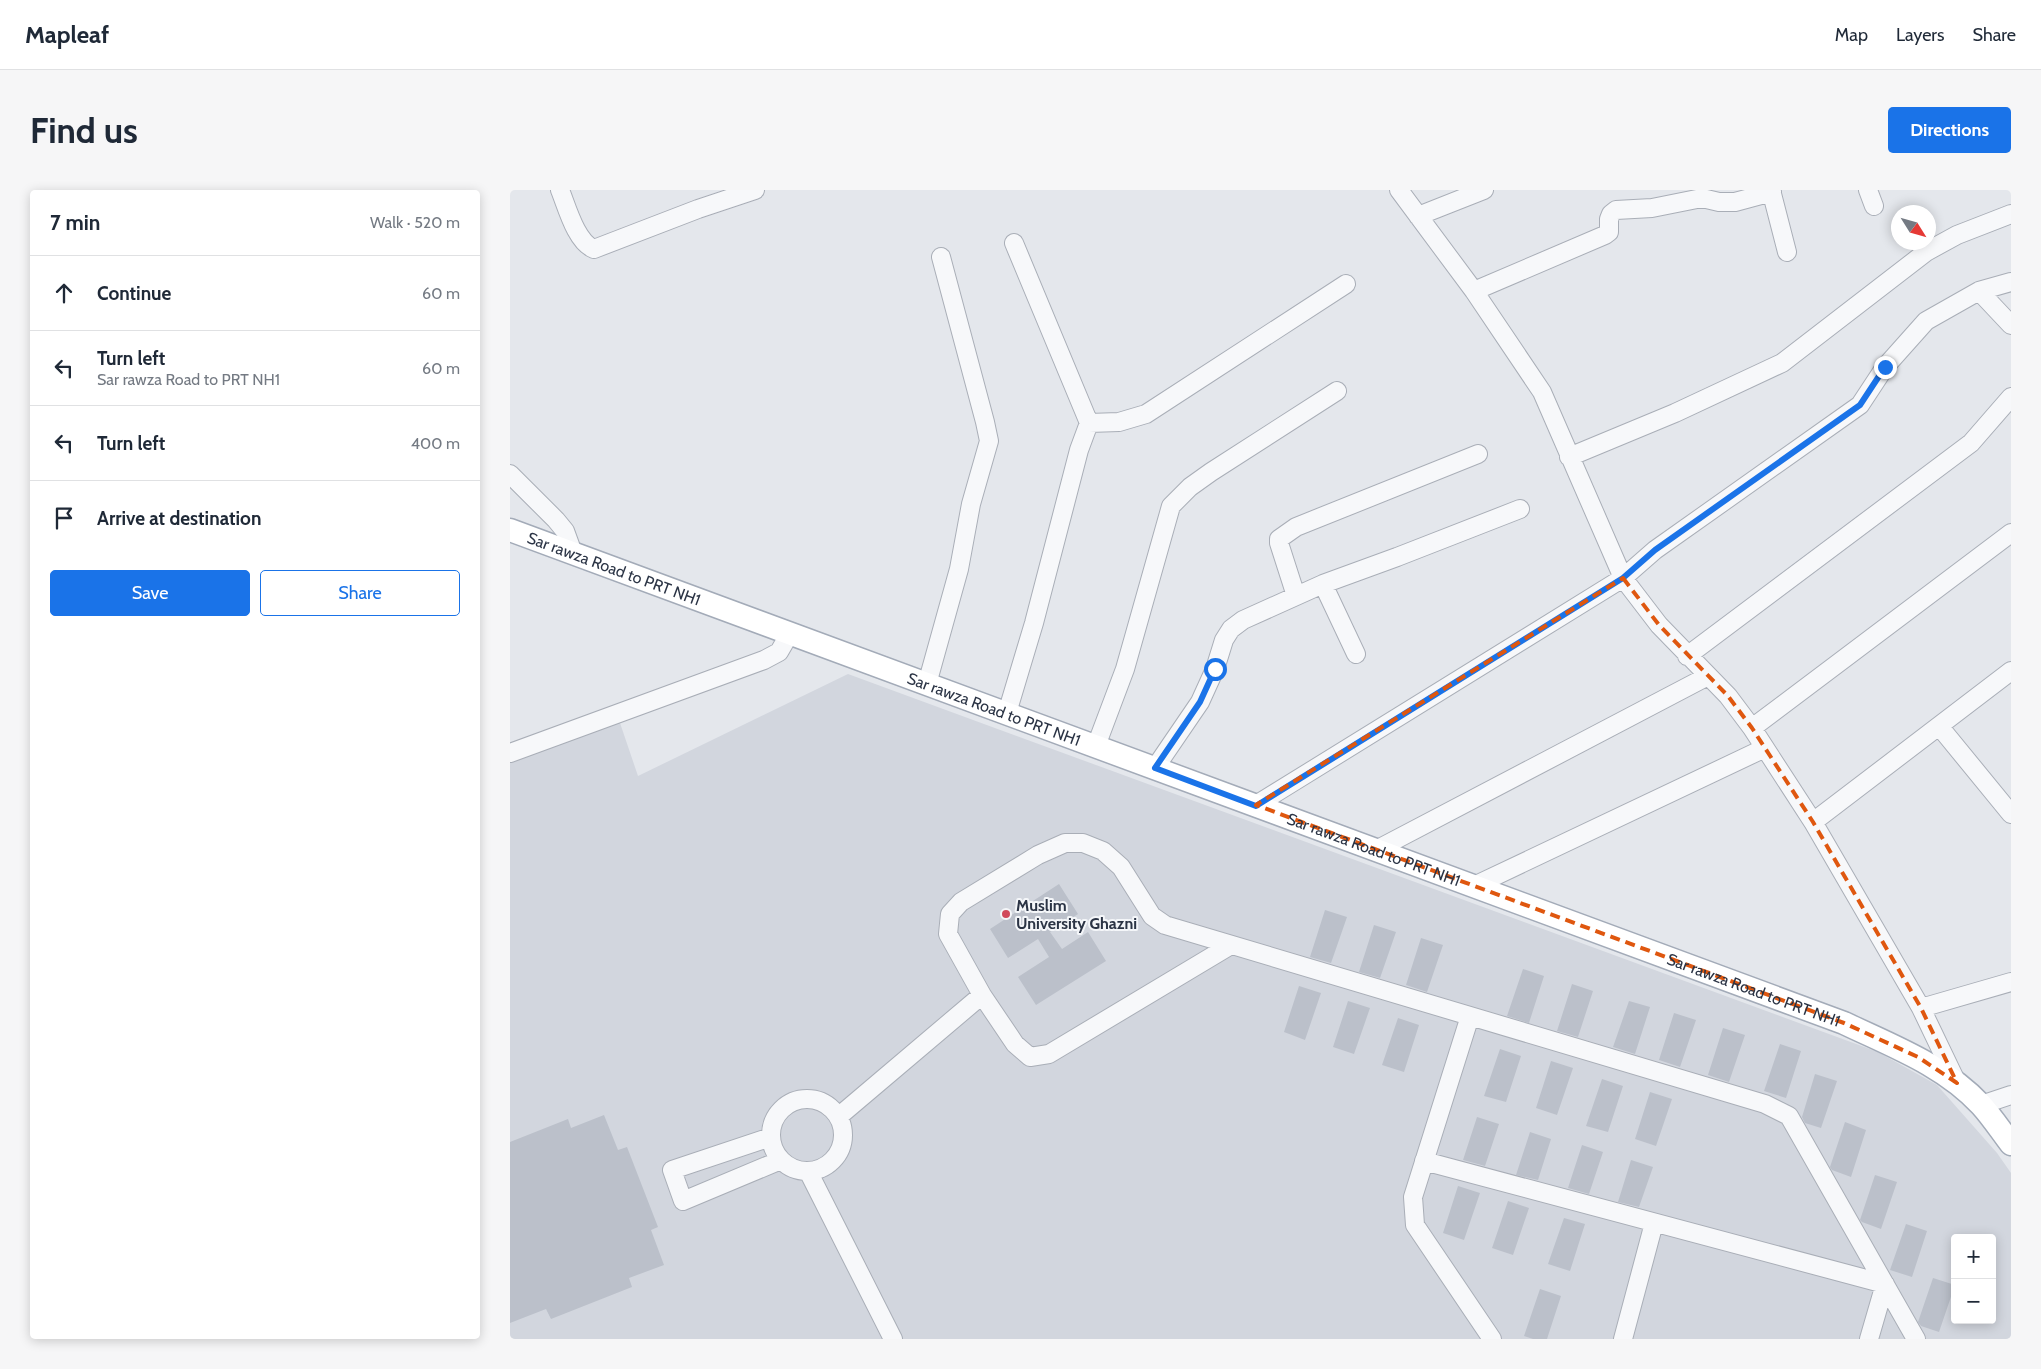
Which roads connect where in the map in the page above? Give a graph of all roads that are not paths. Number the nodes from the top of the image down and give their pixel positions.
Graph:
1 (560, 190) edge
2 (755, 190) edge
3 (1399, 190) edge
4 (1484, 190) edge
5 (1771, 191) edge
6 (2011, 214) edge
7 (1418, 216) junction
8 (1014, 243) dead end
9 (1787, 252) dead end
10 (942, 257) dead end
11 (2011, 282) edge
12 (1346, 284) dead end
13 (1979, 291) junction
14 (1474, 292) junction
15 (2011, 326) edge
16 (1337, 391) dead end
17 (2011, 397) edge
18 (1089, 423) junction
19 (1478, 454) dead end
20 (1569, 457) junction
21 (510, 474) edge
22 (1520, 509) dead end
23 (510, 530) edge
24 (2011, 533) edge
25 (573, 553) junction
26 (1623, 578) junction
27 (1323, 584) junction
28 (1296, 596) junction
29 (790, 633) junction
30 (1356, 654) dead end
31 (1687, 656) junction
32 (2011, 671) edge
33 (1708, 676) junction
34 (927, 684) junction
35 (1007, 713) junction
36 (1939, 726) junction
37 (1752, 728) junction
38 (1096, 746) junction
39 (1765, 748) junction
40 (510, 753) edge
41 (1155, 768) junction
42 (1256, 806) junction
43 (2011, 814) edge
44 (1812, 822) junction
45 (1376, 850) junction
46 (1474, 886) junction
47 (1231, 944) junction
48 (2011, 982) edge
49 (982, 994) junction
50 (1921, 1008) junction
51 (1470, 1016) junction
52 (1956, 1083) junction
53 (2011, 1095) edge
54 (1981, 1105) junction
55 (838, 1117) junction
56 (771, 1137) junction
57 (2011, 1144) edge
58 (781, 1160) junction
59 (1424, 1162) junction
60 (808, 1171) junction
61 (1654, 1223) junction
62 (1885, 1284) junction
63 (893, 1339) edge
64 (1492, 1339) edge
65 (1624, 1339) edge
66 (1869, 1339) edge
67 (1916, 1339) edge

1 - 2 street
3 - 7 street
4 - 7 street
5 - 9 street
5 - 14 street
6 - 20 street
7 - 14 street
8 - 18 street
10 - 34 street
11 - 13 street
12 - 18 street
13 - 15 street
13 - 26 street
14 - 20 street
16 - 38 street
17 - 31 street
18 - 35 street
19 - 28 street
20 - 26 street
21 - 25 street
22 - 27 street
23 - 25 main road, Sar rawza Road to PRT NH1
24 - 37 street
25 - 29 main road, Sar rawza Road to PRT NH1
26 - 31 street
26 - 42 street
27 - 28 street
27 - 30 street
28 - 41 street
29 - 34 main road, Sar rawza Road to PRT NH1
29 - 40 street
31 - 33 street
32 - 36 street
33 - 37 street
33 - 45 street
34 - 35 main road, Sar rawza Road to PRT NH1
35 - 38 main road, Sar rawza Road to PRT NH1
36 - 43 street
36 - 44 street
37 - 39 street
38 - 41 main road, Sar rawza Road to PRT NH1
39 - 44 street
39 - 46 street
41 - 42 main road, Sar rawza Road to PRT NH1
42 - 45 main road, Sar rawza Road to PRT NH1
44 - 50 street
45 - 46 main road, Sar rawza Road to PRT NH1
46 - 52 main road, Sar rawza Road to PRT NH1
47 - 49 street
47 - 49 street
47 - 51 street
48 - 50 street
49 - 55 street
50 - 52 street
51 - 59 street
51 - 62 street
52 - 54 main road, Sar rawza Road to PRT NH1
53 - 54 street
54 - 57 main road, Sar rawza Road to PRT NH1
55 - 56 street
55 - 60 street
56 - 58 street
56 - 58 street
58 - 60 street
59 - 61 street
59 - 64 street
60 - 63 street
61 - 62 street
61 - 65 street
62 - 66 street
62 - 67 street

